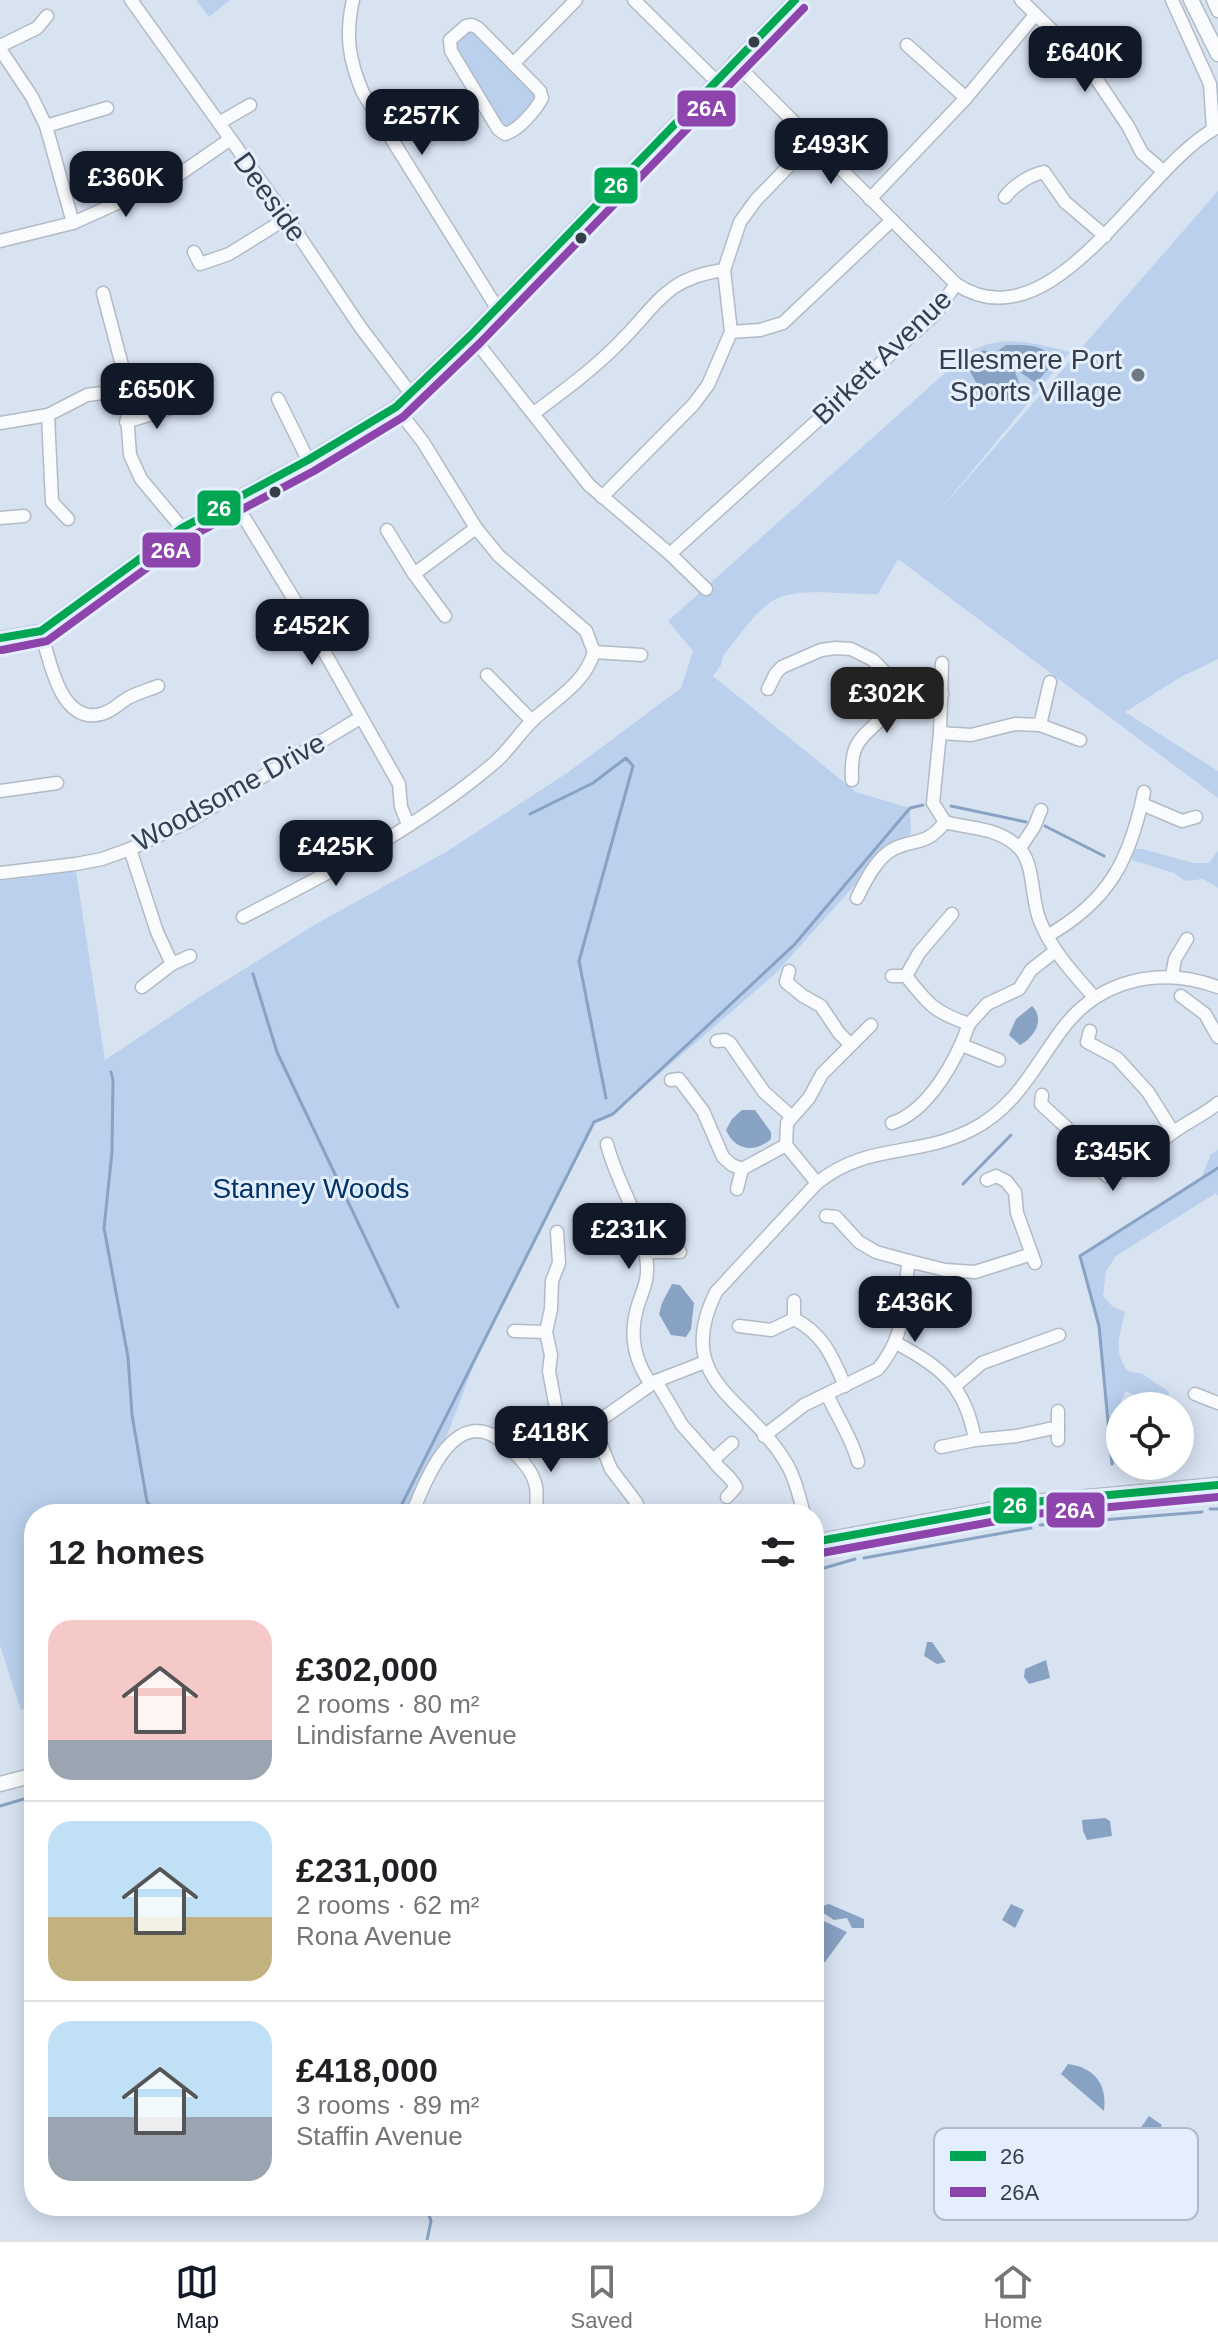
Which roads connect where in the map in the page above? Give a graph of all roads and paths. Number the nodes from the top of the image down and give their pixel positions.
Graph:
1 (131, 0) edge
2 (353, 0) edge
3 (576, 0) edge
4 (634, 0) edge
5 (795, 0) edge
6 (1021, 0) edge
7 (1172, 0) edge
8 (1191, 0) edge
9 (1213, 0) edge
10 (1218, 11) edge
11 (1035, 15) junction
12 (46, 24) dead end
13 (907, 45) dead end
14 (0, 47) edge
15 (1218, 54) edge
16 (734, 62) junction
17 (514, 63) junction
18 (716, 81) junction
19 (104, 94) dead end
20 (966, 98) junction
21 (250, 105) dead end
22 (219, 123) junction
23 (46, 126) junction
24 (1216, 128) edge
25 (229, 140) junction
26 (812, 142) junction
27 (1036, 159) dead end
28 (1163, 171) junction
29 (1044, 172) junction
30 (1005, 197) dead end
31 (870, 199) junction
32 (287, 218) junction
33 (892, 220) junction
34 (73, 223) junction
35 (1105, 236) junction
36 (0, 241) edge
37 (196, 261) dead end
38 (724, 270) junction
39 (956, 284) junction
40 (103, 293) dead end
41 (497, 308) junction
42 (731, 332) junction
43 (471, 335) junction
44 (125, 390) junction
45 (411, 394) junction
46 (278, 399) dead end
47 (177, 406) dead end
48 (396, 407) junction
49 (534, 413) junction
50 (48, 415) junction
51 (126, 422) junction
52 (0, 423) edge
53 (308, 460) junction
54 (602, 497) junction
55 (234, 501) junction
56 (24, 516) dead end
57 (0, 518) edge
58 (68, 519) dead end
59 (182, 528) junction
60 (476, 528) junction
61 (387, 530) dead end
62 (670, 554) junction
63 (414, 574) junction
64 (706, 589) dead end
65 (445, 616) dead end
66 (41, 631) junction
67 (0, 638) edge
68 (594, 652) junction
69 (641, 655) dead end
70 (942, 663) dead end
71 (487, 676) dead end
72 (1050, 682) dead end
73 (158, 686) dead end
74 (900, 688) junction
75 (768, 689) dead end
76 (942, 694) junction
77 (360, 718) junction
78 (532, 721) junction
79 (1040, 725) junction
80 (940, 733) junction
81 (1080, 740) dead end
82 (848, 774) dead end
83 (57, 783) dead end
84 (0, 791) edge
85 (1041, 810) dead end
86 (945, 822) junction
87 (1191, 822) dead end
88 (408, 824) junction
89 (1020, 848) junction
90 (130, 849) junction
91 (0, 873) edge
92 (857, 898) dead end
93 (952, 914) dead end
94 (261, 924) dead end
95 (1047, 936) junction
96 (1187, 939) dead end
97 (1054, 952) junction
98 (190, 956) dead end
99 (172, 964) junction
100 (1172, 976) junction
101 (784, 979) dead end
102 (142, 987) dead end
103 (1218, 987) edge
104 (1181, 996) dead end
105 (1094, 997) junction
106 (969, 1024) junction
107 (871, 1025) dead end
108 (724, 1037) dead end
109 (1218, 1037) edge
110 (1085, 1040) dead end
111 (850, 1044) junction
112 (962, 1045) junction
113 (999, 1060) dead end
114 (678, 1077) dead end
115 (1038, 1103) dead end
116 (1218, 1103) edge
117 (792, 1117) junction
118 (901, 1124) dead end
119 (1173, 1132) junction
120 (607, 1144) dead end
121 (786, 1145) junction
122 (742, 1169) junction
123 (993, 1173) dead end
124 (1107, 1176) junction
125 (817, 1183) junction
126 (737, 1189) dead end
127 (1102, 1189) dead end
128 (833, 1213) dead end
129 (554, 1239) dead end
130 (645, 1252) junction
131 (680, 1252) dead end
132 (909, 1261) junction
133 (794, 1301) dead end
134 (794, 1319) junction
135 (739, 1326) dead end
136 (514, 1331) dead end
137 (546, 1332) junction
138 (896, 1343) junction
139 (1055, 1352) dead end
140 (705, 1362) junction
141 (654, 1382) junction
142 (845, 1386) junction
143 (955, 1386) junction
144 (827, 1394) junction
145 (1195, 1394) dead end
146 (1218, 1403) edge
147 (1058, 1411) dead end
148 (593, 1425) junction
149 (560, 1430) junction
150 (764, 1436) junction
151 (975, 1440) junction
152 (732, 1443) dead end
153 (941, 1447) dead end
154 (519, 1457) junction
155 (713, 1460) junction
156 (857, 1463) dead end
157 (1218, 1485) edge
158 (736, 1492) dead end
159 (417, 1504) edge
160 (537, 1504) edge
161 (637, 1504) edge
162 (801, 1504) edge
163 (824, 1540) edge
164 (24, 1778) edge
165 (0, 1784) edge

1 - 22 street, Deeside
2 - 41 street
3 - 17 street
4 - 18 street
5 - 16 street
6 - 11 street
7 - 24 street
8 - 15 main road
9 - 10 street
11 - 20 street
11 - 28 street
12 - 14 street
13 - 20 street
14 - 23 street
16 - 18 street
16 - 26 street
17 - 17 street
18 - 41 street
19 - 23 street
20 - 31 street
21 - 22 street
22 - 25 street, Deeside
23 - 34 street
24 - 28 street, Birkett Avenue
25 - 32 street, Deeside
25 - 34 street
26 - 31 street
26 - 38 street
27 - 29 street
28 - 35 street, Birkett Avenue
29 - 30 street
29 - 35 street
31 - 33 street
32 - 37 street
32 - 45 street, Deeside
33 - 39 street
33 - 42 street
34 - 36 street
35 - 39 street, Birkett Avenue
38 - 42 street
38 - 49 street
39 - 62 street, Birkett Avenue
40 - 44 street
41 - 43 street
42 - 54 street
43 - 45 street
43 - 49 street
44 - 50 street
44 - 51 street
45 - 48 street
46 - 53 street
47 - 51 street
48 - 53 street
48 - 60 street
49 - 54 street
50 - 52 street
50 - 58 street
51 - 59 street
53 - 55 street
54 - 62 street
55 - 59 street
55 - 77 street
56 - 57 street
59 - 66 street
60 - 63 street
60 - 68 street
61 - 63 street
62 - 64 street
63 - 65 street
66 - 67 street
66 - 73 street
68 - 69 street
68 - 78 street
70 - 76 street
71 - 78 street
72 - 79 street
74 - 75 street
74 - 76 street
74 - 82 street
76 - 80 street
77 - 88 street
77 - 90 street, Woodsome Drive
78 - 88 street
79 - 80 street
79 - 81 street
80 - 86 street
83 - 84 street
85 - 89 street
86 - 89 street
86 - 92 street
87 - 95 street
88 - 94 street
89 - 95 street
90 - 91 street, Woodsome Drive
90 - 99 street
93 - 106 street
95 - 97 street
96 - 100 street
97 - 105 street
97 - 106 street
98 - 99 street
99 - 102 street
100 - 103 street
100 - 105 street
101 - 111 street
104 - 109 street
105 - 125 street
106 - 112 street
107 - 111 street
108 - 117 street
110 - 119 street
111 - 117 street
112 - 113 street
112 - 118 street
114 - 122 street
115 - 124 street
116 - 119 street
117 - 121 street
119 - 124 street
120 - 130 street
121 - 122 street
121 - 125 street
122 - 126 street
123 - 132 street
124 - 127 street
125 - 140 street
128 - 132 street
129 - 137 street
130 - 131 street
130 - 141 street
132 - 138 street
133 - 134 street
134 - 135 street
134 - 142 street
136 - 137 street
137 - 149 street
138 - 142 street
138 - 143 street
139 - 143 street
140 - 141 street
140 - 150 street
141 - 148 street
141 - 155 street
142 - 144 street
143 - 151 street
144 - 150 street
144 - 156 street
145 - 146 street
147 - 151 street
148 - 149 street
148 - 161 street
149 - 154 street
150 - 162 street
151 - 153 street
152 - 155 street
154 - 159 street
154 - 160 street
155 - 158 street
157 - 163 main road
164 - 165 main road

